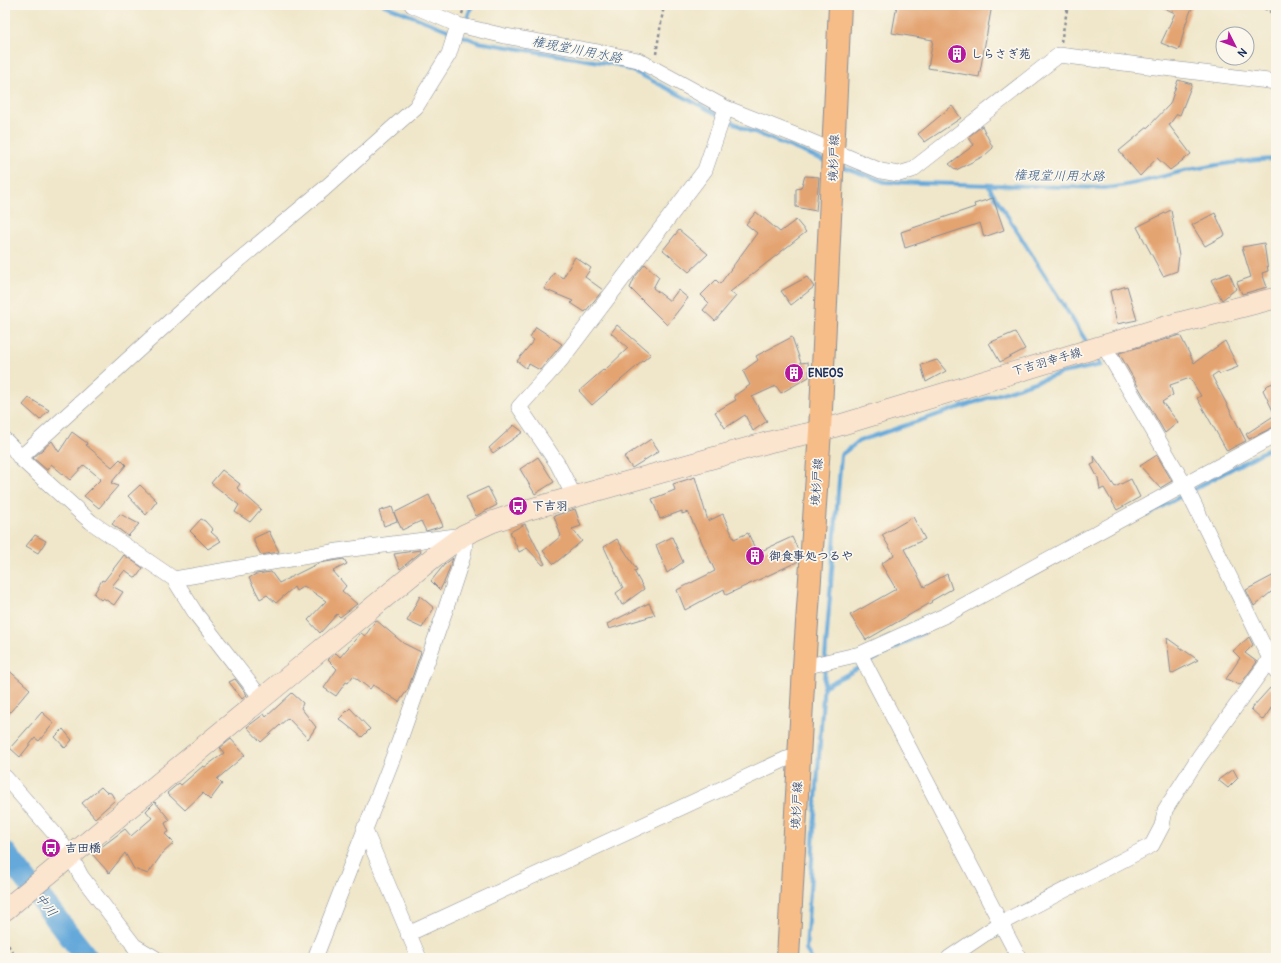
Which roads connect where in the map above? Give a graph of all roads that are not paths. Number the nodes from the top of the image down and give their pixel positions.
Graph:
1 (412, 5) edge
2 (840, 5) edge
3 (458, 25) junction
4 (1276, 82) edge
5 (726, 108) junction
6 (834, 152) junction
7 (1276, 298) edge
8 (1104, 346) junction
9 (820, 431) junction
10 (1276, 435) edge
11 (5, 440) edge
12 (20, 458) junction
13 (1184, 484) junction
14 (575, 498) junction
15 (464, 535) junction
16 (174, 579) junction
17 (860, 654) junction
18 (1273, 665) edge
19 (804, 666) junction
20 (261, 698) junction
21 (799, 756) junction
22 (5, 777) edge
23 (364, 828) junction
24 (64, 861) junction
25 (11, 905) edge
26 (1001, 923) junction
27 (408, 934) junction
28 (132, 944) junction
29 (140, 958) edge
30 (155, 958) edge
31 (315, 958) edge
32 (419, 958) edge
33 (788, 958) edge
34 (949, 958) edge
35 (1019, 958) edge

1 - 3 street
2 - 6 main road, 境杉戸線
3 - 5 street
3 - 12 street
4 - 6 street
5 - 6 street
5 - 14 street
6 - 9 main road, 境杉戸線
7 - 8 street, 下吉羽幸手線
8 - 9 street, 下吉羽幸手線
8 - 13 street
9 - 14 street, 下吉羽幸手線
9 - 19 main road, 境杉戸線
10 - 13 street
11 - 12 street
12 - 16 street
13 - 17 street
13 - 18 street
14 - 15 street, 下吉羽幸手線
15 - 16 street
15 - 20 street, 下吉羽幸手線
15 - 23 street
16 - 20 street
17 - 19 street
17 - 26 street
18 - 26 street
19 - 21 main road, 境杉戸線
20 - 24 street, 下吉羽幸手線
21 - 27 street
21 - 33 main road, 境杉戸線
22 - 24 street
23 - 27 street
23 - 31 street
24 - 25 street
24 - 28 street
26 - 34 street
26 - 35 street
27 - 32 street
28 - 29 street
28 - 30 street

